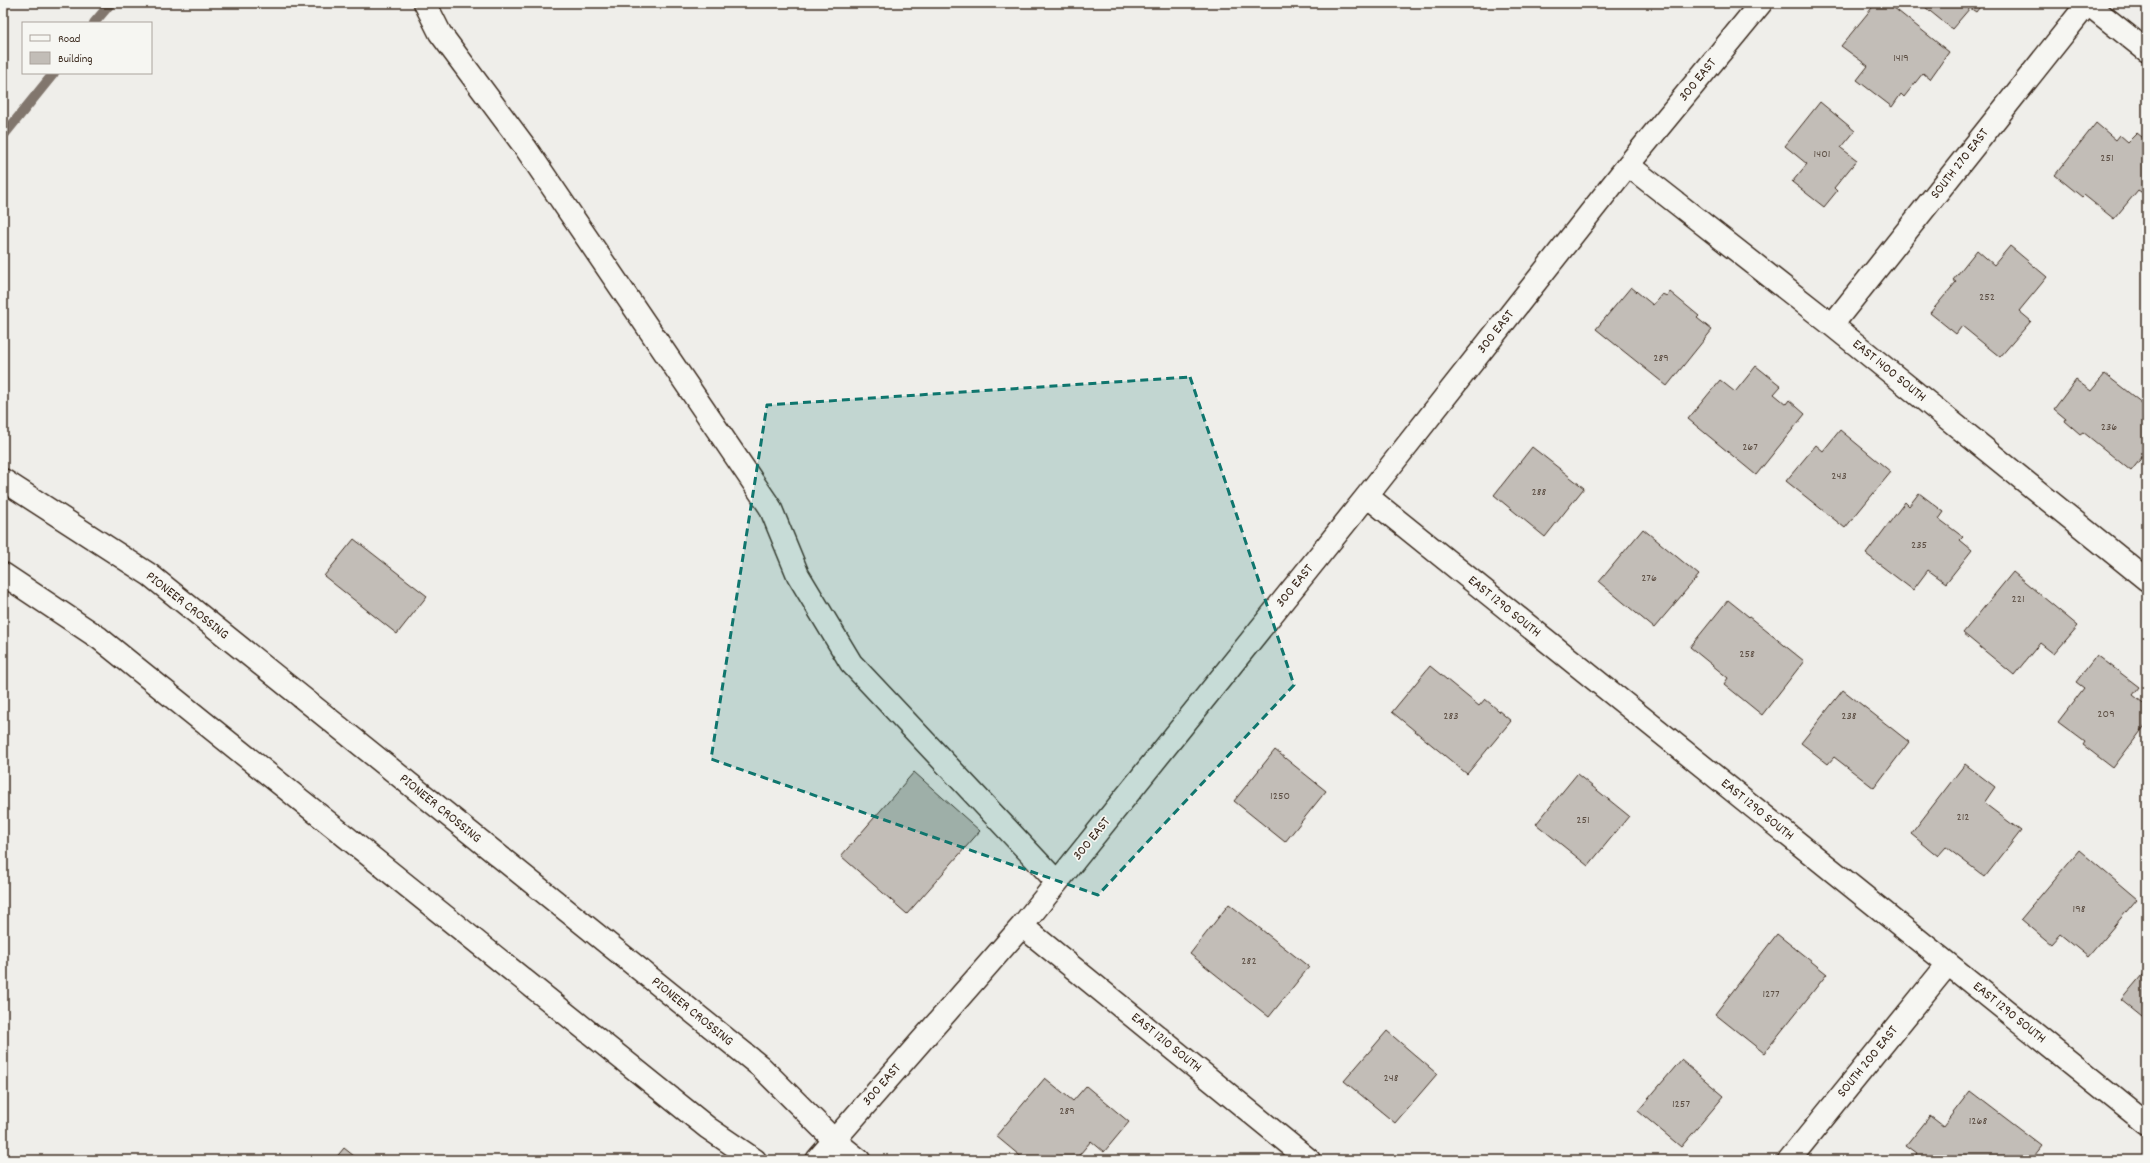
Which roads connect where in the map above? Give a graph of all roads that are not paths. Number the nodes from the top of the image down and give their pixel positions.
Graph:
1 (425, 3) edge
2 (1761, 3) edge
3 (2088, 4) edge
4 (2147, 51) edge
5 (1628, 165) junction
6 (1832, 326) junction
7 (3, 480) edge
8 (1367, 496) junction
9 (3, 574) edge
10 (2147, 580) edge
11 (1057, 882) junction
12 (1022, 926) junction
13 (1948, 964) junction
14 (2147, 1124) edge
15 (834, 1140) junction
16 (755, 1160) edge
17 (817, 1160) edge
18 (859, 1160) edge
19 (1309, 1160) edge
20 (1789, 1160) edge

1 - 11 main road
2 - 5 main road, 300 EAST
3 - 4 main road
3 - 6 main road, SOUTH 270 EAST
5 - 6 main road, EAST 1400 SOUTH
5 - 8 main road, 300 EAST
6 - 10 main road, EAST 1400 SOUTH
7 - 15 main road, PIONEER CROSSING
8 - 11 main road, 300 EAST
8 - 13 main road, EAST 1290 SOUTH
9 - 16 main road
11 - 12 main road, 300 EAST
12 - 15 main road, 300 EAST
12 - 19 main road, EAST 1210 SOUTH
13 - 14 main road, EAST 1290 SOUTH
13 - 20 main road, SOUTH 200 EAST
15 - 17 main road, 300 EAST
15 - 18 main road, PIONEER CROSSING

